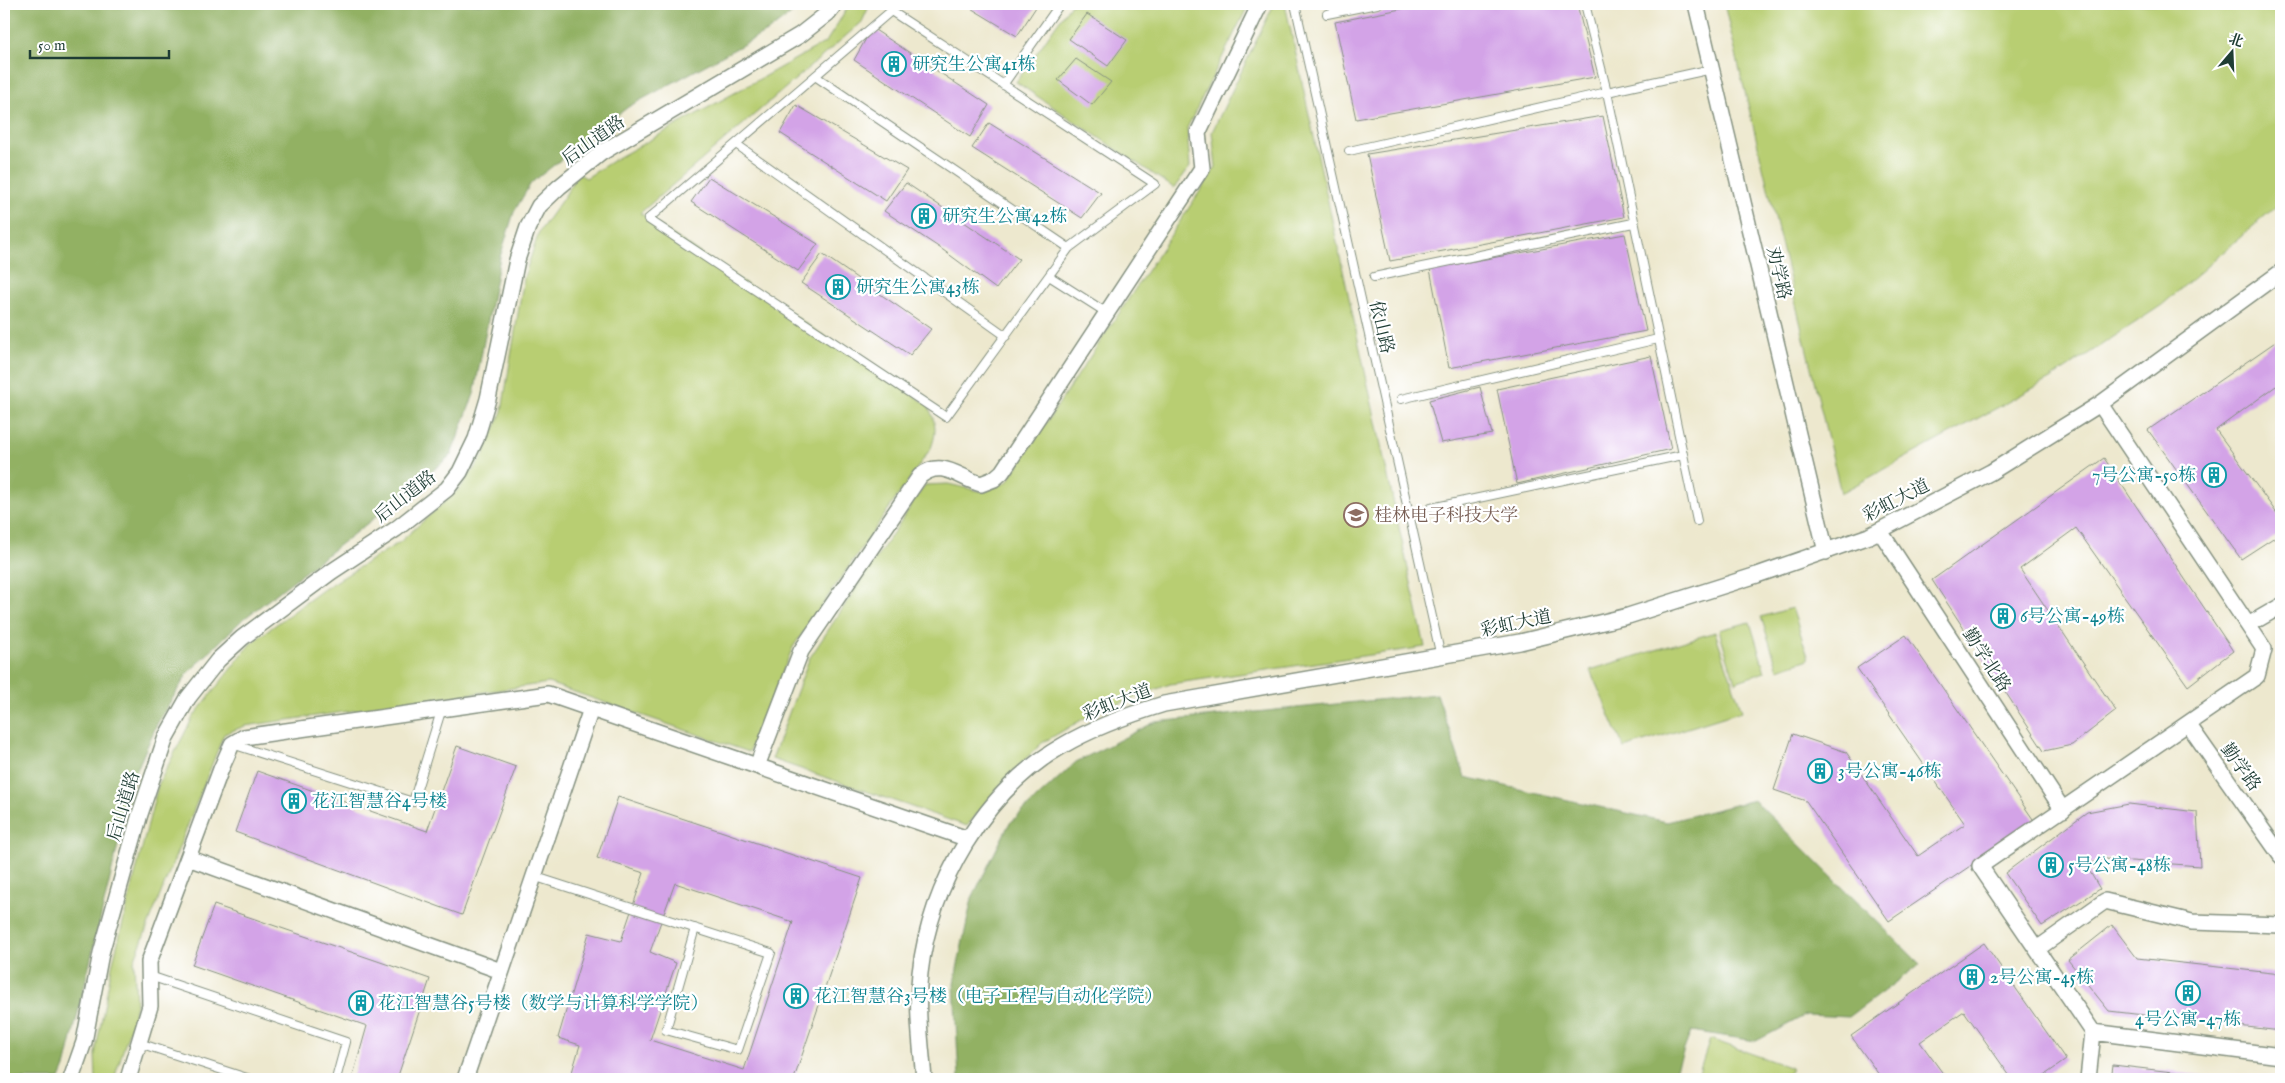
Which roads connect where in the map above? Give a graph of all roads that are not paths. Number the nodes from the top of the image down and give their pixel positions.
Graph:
1 (835, 4) edge
2 (1060, 4) edge
3 (1260, 4) edge
4 (1295, 4) edge
5 (1377, 4) edge
6 (1585, 4) edge
7 (1696, 4) edge
8 (1327, 14) dead end
9 (1712, 69) junction
10 (815, 76) junction
11 (1003, 85) junction
12 (1607, 92) junction
13 (736, 144) junction
14 (1349, 151) dead end
15 (1633, 223) junction
16 (1069, 248) junction
17 (2281, 272) edge
18 (1049, 276) junction
19 (1374, 277) dead end
20 (1107, 312) junction
21 (1006, 336) junction
22 (1658, 339) junction
23 (1401, 399) dead end
24 (2100, 404) junction
25 (1683, 455) junction
26 (1431, 508) dead end
27 (1698, 521) dead end
28 (1880, 531) junction
29 (1826, 552) junction
30 (2281, 606) edge
31 (2248, 625) junction
32 (1441, 657) junction
33 (442, 708) junction
34 (591, 709) junction
35 (2188, 724) junction
36 (232, 744) junction
37 (757, 766) junction
38 (2063, 810) junction
39 (968, 839) junction
40 (2281, 856) edge
41 (188, 858) junction
42 (534, 876) junction
43 (2281, 926) edge
44 (695, 928) junction
45 (2037, 948) junction
46 (502, 970) junction
47 (150, 976) junction
48 (2093, 1032) junction
49 (139, 1044) junction
50 (2281, 1056) edge
51 (71, 1079) edge
52 (128, 1079) edge
53 (250, 1079) edge
54 (336, 1079) edge
55 (465, 1079) edge
56 (924, 1079) edge
57 (2088, 1079) edge

1 - 51 street, 后山道路
2 - 11 lane
3 - 20 street
4 - 32 lane, 依山路
5 - 8 lane
6 - 12 lane
7 - 9 street, 劝学路
9 - 12 lane
9 - 29 street, 劝学路
10 - 11 lane
10 - 13 lane
10 - 16 lane
11 - 16 lane
12 - 14 lane
12 - 15 lane
13 - 21 lane
13 - 21 lane
15 - 19 lane
15 - 22 lane
16 - 18 lane
17 - 24 street, 彩虹大道
18 - 20 lane
18 - 21 lane
20 - 37 street
22 - 23 lane
22 - 25 lane
24 - 28 street, 彩虹大道
24 - 31 street
25 - 26 lane
25 - 27 lane
28 - 29 street, 彩虹大道
28 - 38 street, 勤学北路
29 - 32 street, 彩虹大道
30 - 31 street
31 - 35 street
32 - 39 street, 彩虹大道
33 - 34 street
33 - 36 street
33 - 36 lane
34 - 37 street
34 - 42 street
35 - 38 street
35 - 40 street, 勤学路
36 - 41 street
37 - 39 street
38 - 45 street
39 - 56 street, 彩虹大道
41 - 46 street
41 - 47 street
42 - 44 lane
42 - 46 street
43 - 45 street
44 - 44 lane
45 - 48 street
46 - 55 street
47 - 49 street
47 - 54 lane
48 - 50 street
48 - 57 street
49 - 52 street
49 - 53 lane

